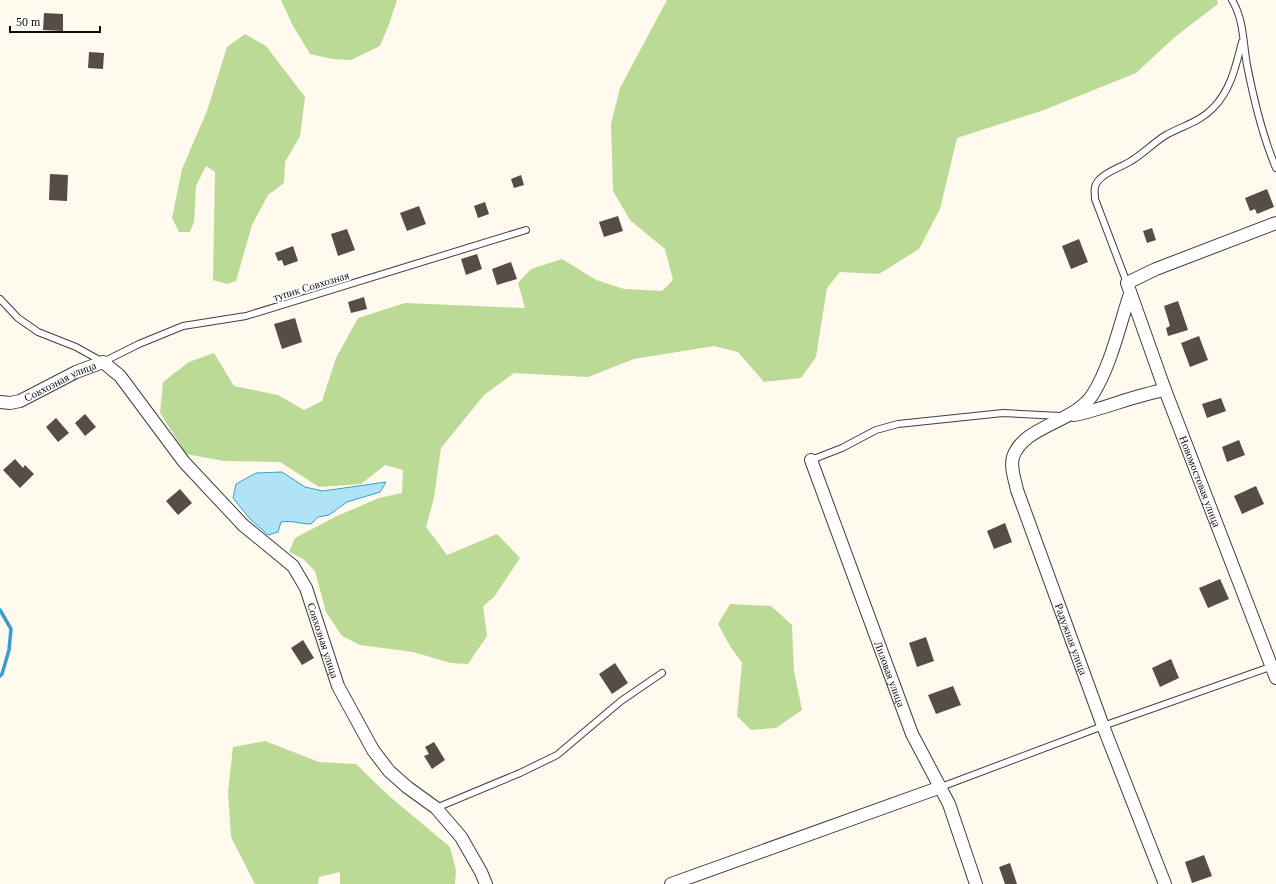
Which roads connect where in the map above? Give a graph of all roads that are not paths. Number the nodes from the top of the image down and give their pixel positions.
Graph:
1 (1232, 0) edge
2 (1242, 42) junction
3 (1276, 168) edge
4 (1276, 223) edge
5 (526, 230) dead end
6 (1129, 289) junction
7 (0, 299) edge
8 (103, 362) junction
9 (1165, 390) junction
10 (0, 402) edge
11 (1067, 417) junction
12 (811, 460) joint
13 (1274, 666) edge
14 (662, 673) dead end
15 (1276, 678) edge
16 (1103, 726) junction
17 (941, 787) junction
18 (436, 808) junction
19 (486, 884) edge
20 (671, 884) edge
21 (976, 884) edge
22 (1165, 884) edge

1 - 2 lane
2 - 3 lane
2 - 6 lane
4 - 6 street
5 - 8 lane, тупик Совхозная
6 - 9 street, Новомостовая улица
6 - 11 street
7 - 8 lane
8 - 10 street, Совхозная улица
8 - 18 street, Совхозная улица
9 - 11 street
9 - 13 street, Новомостовая улица
11 - 12 lane
11 - 16 street, Радужная улица
12 - 17 street, Лиловая улица
13 - 15 street, Новомостовая улица
13 - 16 lane
14 - 18 lane
16 - 17 lane
16 - 22 street, Радужная улица
17 - 20 street
17 - 21 street, Лиловая улица
18 - 19 street, Совхозная улица

